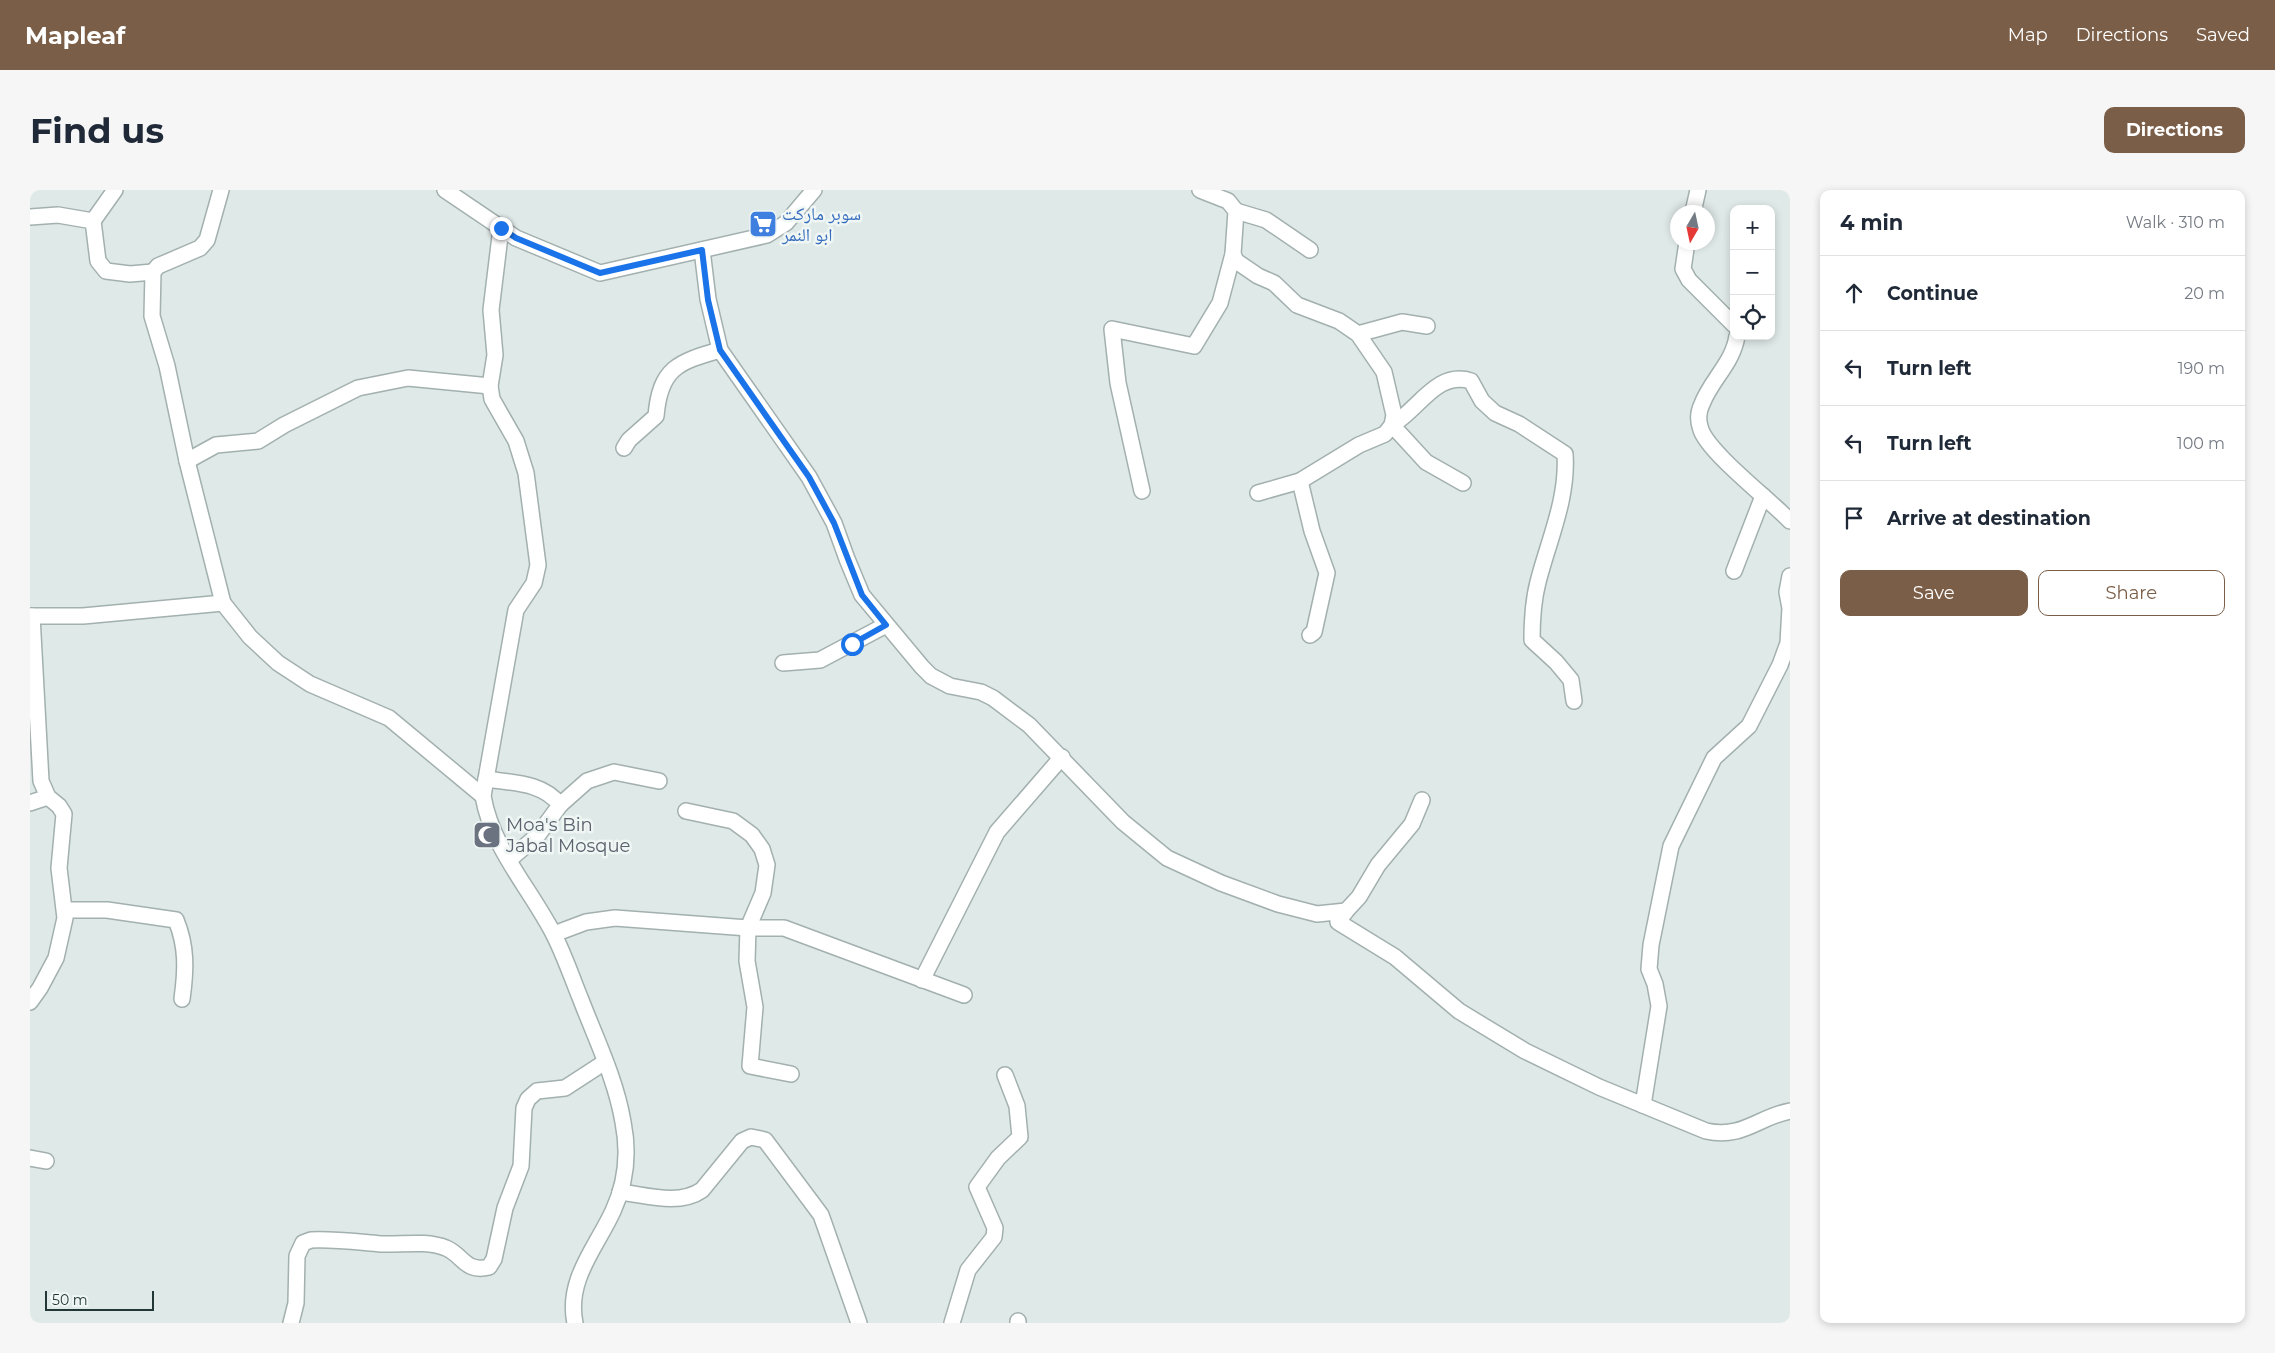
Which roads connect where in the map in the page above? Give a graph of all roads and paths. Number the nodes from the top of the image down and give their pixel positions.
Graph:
1 (114, 190) edge
2 (445, 190) edge
3 (814, 190) edge
4 (1200, 190) edge
5 (1698, 190) edge
6 (218, 192) edge
7 (1695, 205) edge
8 (1236, 211) junction
9 (30, 217) edge
10 (93, 221) junction
11 (501, 228) junction
12 (702, 250) junction
13 (1310, 250) dead end
14 (1686, 250) edge
15 (1233, 254) junction
16 (153, 272) junction
17 (1730, 321) edge
18 (1427, 326) dead end
19 (1358, 334) junction
20 (1736, 340) edge
21 (720, 350) junction
22 (490, 386) junction
23 (1392, 425) junction
24 (624, 448) dead end
25 (187, 461) junction
26 (1300, 481) junction
27 (1462, 483) dead end
28 (1142, 491) dead end
29 (1258, 493) dead end
30 (1763, 496) junction
31 (1790, 521) edge
32 (1734, 571) dead end
33 (1790, 576) edge
34 (224, 604) junction
35 (31, 616) edge
36 (886, 625) junction
37 (1310, 635) dead end
38 (783, 663) dead end
39 (1574, 701) dead end
40 (1062, 757) junction
41 (486, 779) junction
42 (658, 781) dead end
43 (483, 796) junction
44 (48, 797) junction
45 (1422, 800) dead end
46 (30, 803) edge
47 (560, 805) junction
48 (686, 811) dead end
49 (509, 860) junction
50 (66, 910) junction
51 (1346, 911) junction
52 (1326, 918) dead end
53 (748, 928) junction
54 (554, 934) junction
55 (922, 980) junction
56 (964, 995) dead end
57 (182, 999) dead end
58 (30, 1002) edge
59 (605, 1062) junction
60 (791, 1074) dead end
61 (1005, 1075) dead end
62 (1643, 1105) junction
63 (1790, 1111) edge
64 (30, 1158) edge
65 (46, 1161) dead end
66 (620, 1192) junction
67 (291, 1323) edge
68 (575, 1323) edge
69 (859, 1323) edge
70 (952, 1323) edge

1 - 10 street
2 - 11 street
3 - 12 street
4 - 8 street
5 - 7 street
6 - 16 street
8 - 13 street
8 - 15 street
9 - 10 street
10 - 16 street
11 - 12 street
11 - 22 street
12 - 21 street
14 - 17 street
15 - 19 street
15 - 28 street
16 - 25 street
18 - 19 street
19 - 23 street
20 - 30 street
21 - 24 street
21 - 36 street
22 - 25 street
22 - 41 street
23 - 26 street
23 - 27 street
23 - 39 street
25 - 34 street
26 - 29 street
26 - 37 street
30 - 31 street
30 - 32 street
33 - 62 street
34 - 35 street
34 - 43 street
35 - 44 street
36 - 38 street
36 - 40 street
40 - 51 street
40 - 55 street
41 - 43 street
41 - 47 street
42 - 47 street
43 - 49 street
44 - 46 street
44 - 50 street
45 - 51 street
47 - 49 street
48 - 53 street
49 - 54 street
50 - 57 street
50 - 58 street
51 - 52 street
51 - 62 street
53 - 54 street
53 - 55 street
53 - 60 street
54 - 59 street
55 - 56 street
59 - 66 street
59 - 67 street
61 - 70 street
62 - 63 street
64 - 65 street
66 - 68 street
66 - 69 street

